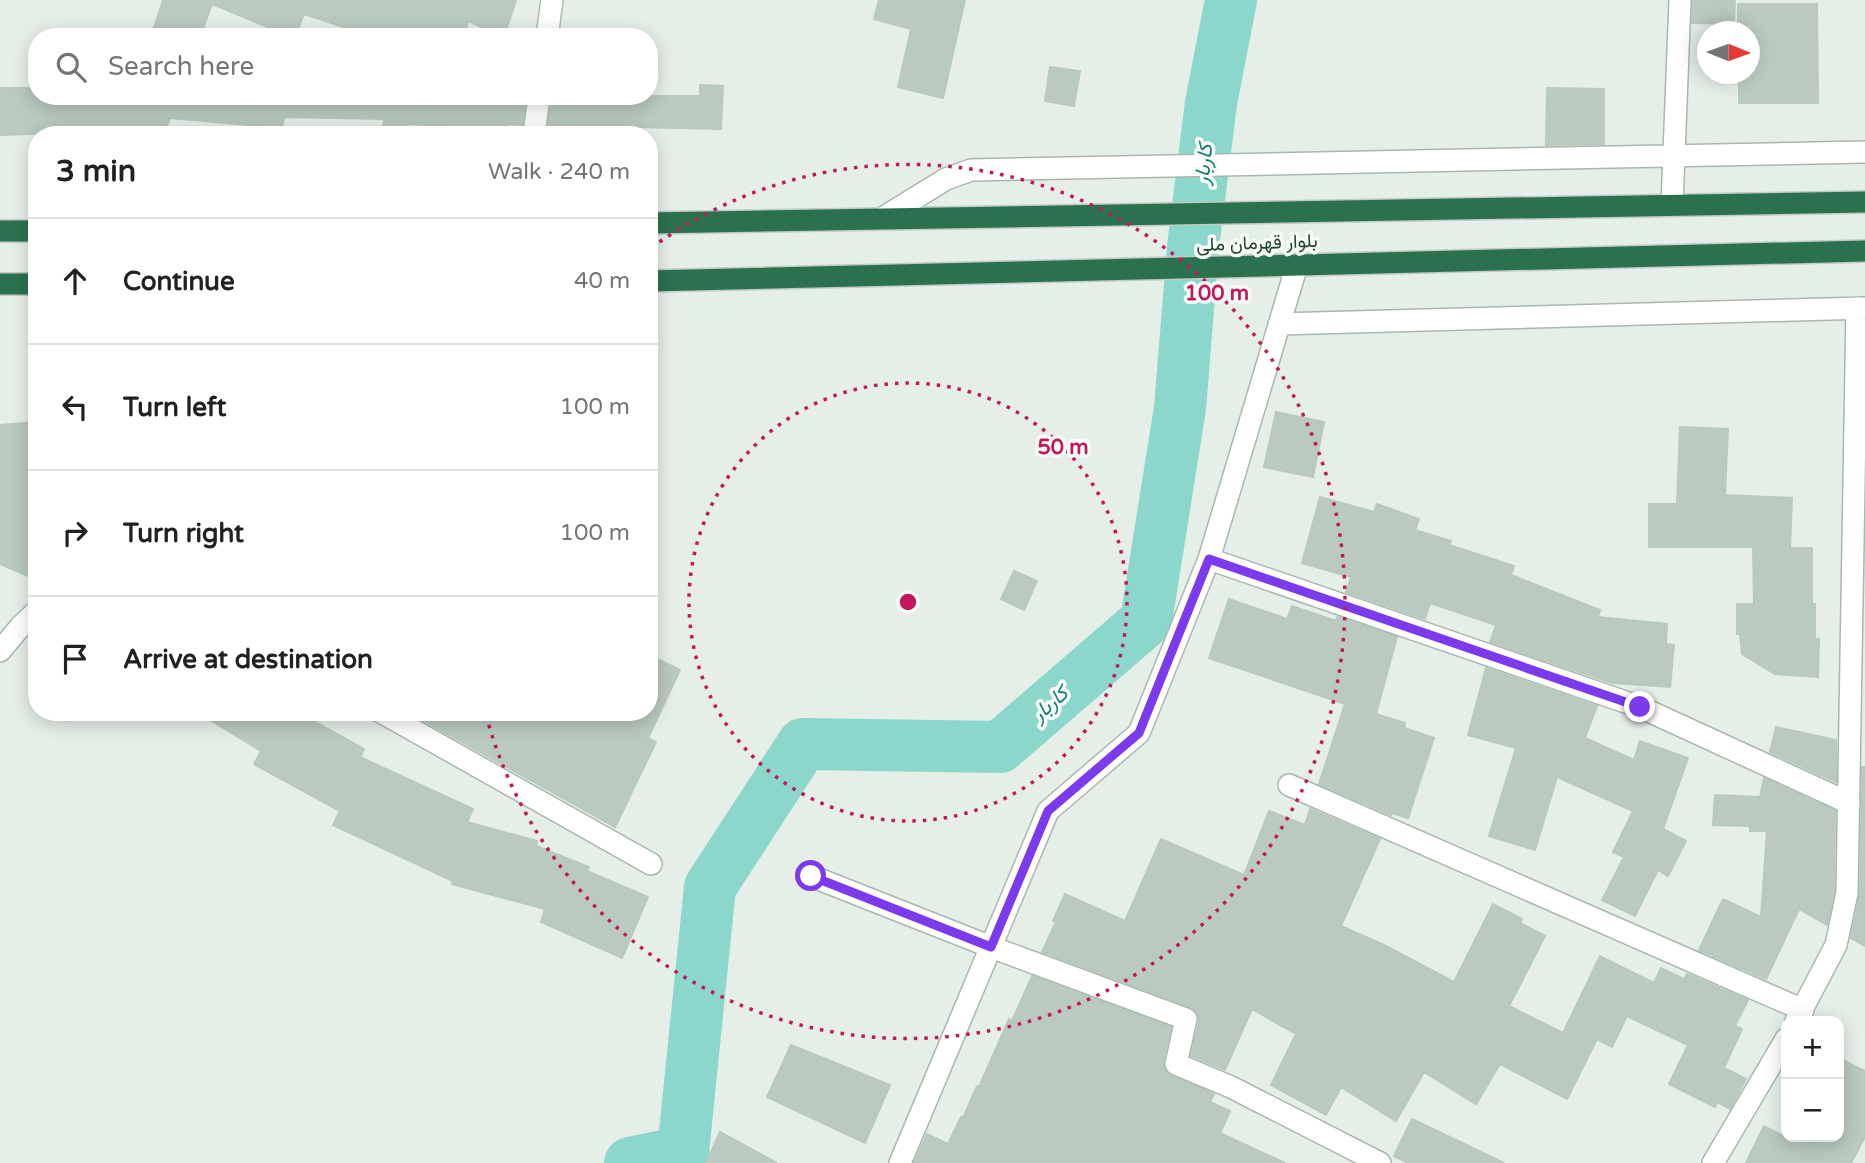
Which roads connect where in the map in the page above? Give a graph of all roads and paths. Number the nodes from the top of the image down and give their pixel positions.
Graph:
1 (552, 0) edge
2 (1680, 0) edge
3 (548, 28) edge
4 (538, 105) edge
5 (535, 126) edge
6 (1865, 152) edge
7 (1673, 156) junction
8 (1865, 202) edge
9 (1672, 205) junction
10 (881, 219) junction
11 (658, 223) edge
12 (0, 231) edge
13 (28, 231) edge
14 (1865, 251) edge
15 (1297, 265) junction
16 (658, 281) edge
17 (0, 284) edge
18 (28, 284) edge
19 (1861, 308) edge
20 (1279, 324) junction
21 (1209, 559) junction
22 (28, 621) edge
23 (0, 651) edge
24 (397, 721) edge
25 (1289, 785) dead end
26 (1849, 803) junction
27 (651, 864) dead end
28 (811, 876) dead end
29 (991, 947) junction
30 (1800, 1015) edge
31 (1781, 1047) edge
32 (900, 1163) edge
33 (1380, 1163) edge
34 (1713, 1163) edge

1 - 3 street
2 - 7 street
4 - 5 street
6 - 7 street
7 - 9 street
7 - 10 street
8 - 9 highway, بلوار قهرمان ملی
9 - 10 highway, بلوار قهرمان ملی
10 - 11 highway, بلوار قهرمان ملی
12 - 13 highway
14 - 15 highway, بلوار قهرمان ملی
15 - 16 highway, بلوار قهرمان ملی
15 - 20 street
17 - 18 highway
19 - 20 street
19 - 26 street
20 - 21 street
21 - 26 street
21 - 29 street
22 - 23 street
24 - 27 street
25 - 30 street
26 - 30 street
28 - 29 street
29 - 32 street
29 - 33 street
31 - 34 street

